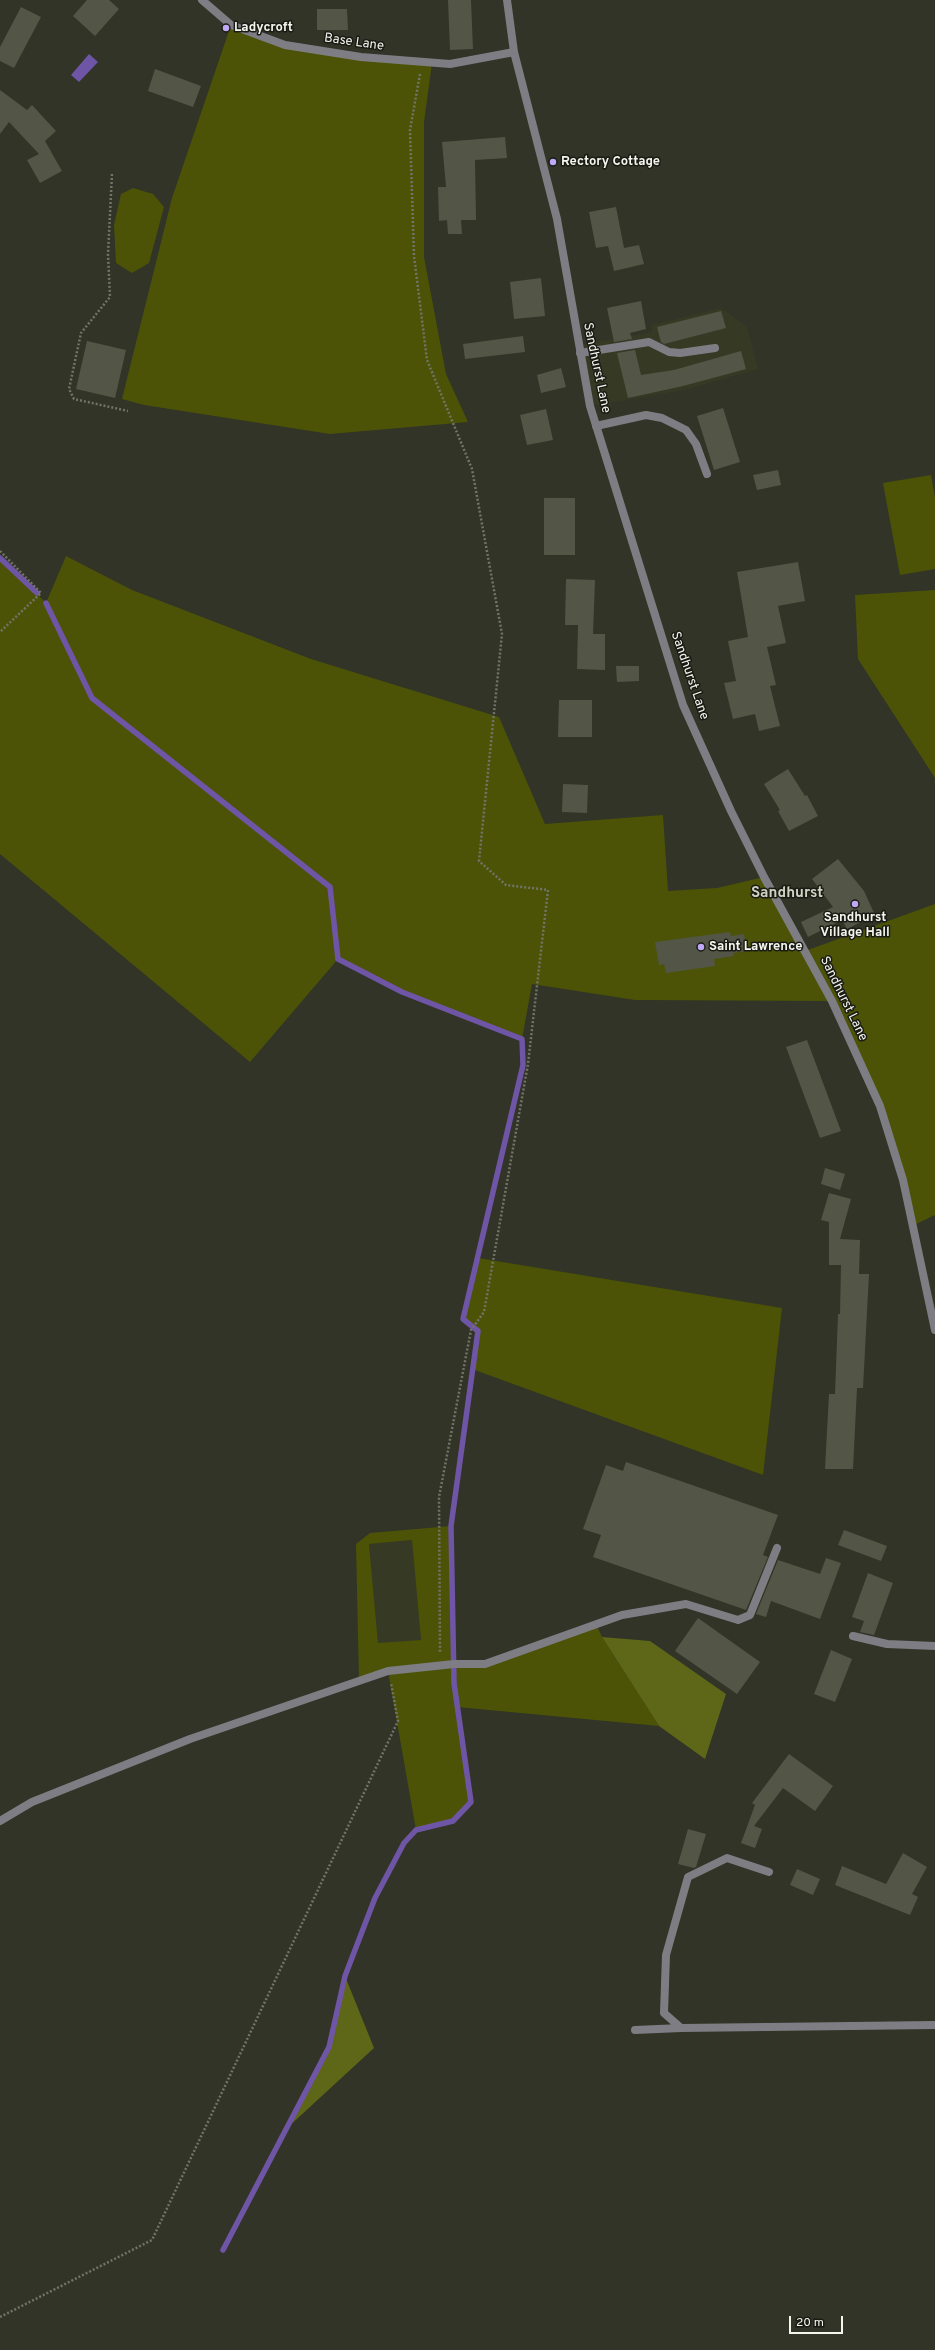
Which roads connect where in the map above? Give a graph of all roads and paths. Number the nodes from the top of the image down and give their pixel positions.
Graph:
1 (202, 0) edge
2 (507, 0) edge
3 (514, 52) junction
4 (422, 62) junction
5 (112, 174) dead end
6 (715, 348) dead end
7 (580, 353) junction
8 (128, 411) dead end
9 (596, 426) junction
10 (707, 474) dead end
11 (0, 551) edge
12 (0, 632) edge
13 (935, 1330) edge
14 (777, 1548) dead end
15 (853, 1636) dead end
16 (935, 1646) edge
17 (440, 1665) junction
18 (388, 1671) junction
19 (0, 1821) edge
20 (769, 1872) dead end
21 (935, 2025) edge
22 (681, 2028) junction
23 (635, 2030) dead end
24 (0, 2317) edge

1 - 4 street, Base Lane
2 - 3 street, Sandhurst Lane
3 - 4 street, Base Lane
3 - 7 street, Sandhurst Lane
4 - 17 path
5 - 8 path
6 - 7 street
7 - 9 street, Sandhurst Lane
9 - 10 street
9 - 13 street, Sandhurst Lane
11 - 12 path
14 - 17 street
15 - 16 street
17 - 18 street
18 - 19 street
18 - 24 path
20 - 22 street
21 - 22 street
22 - 23 street

